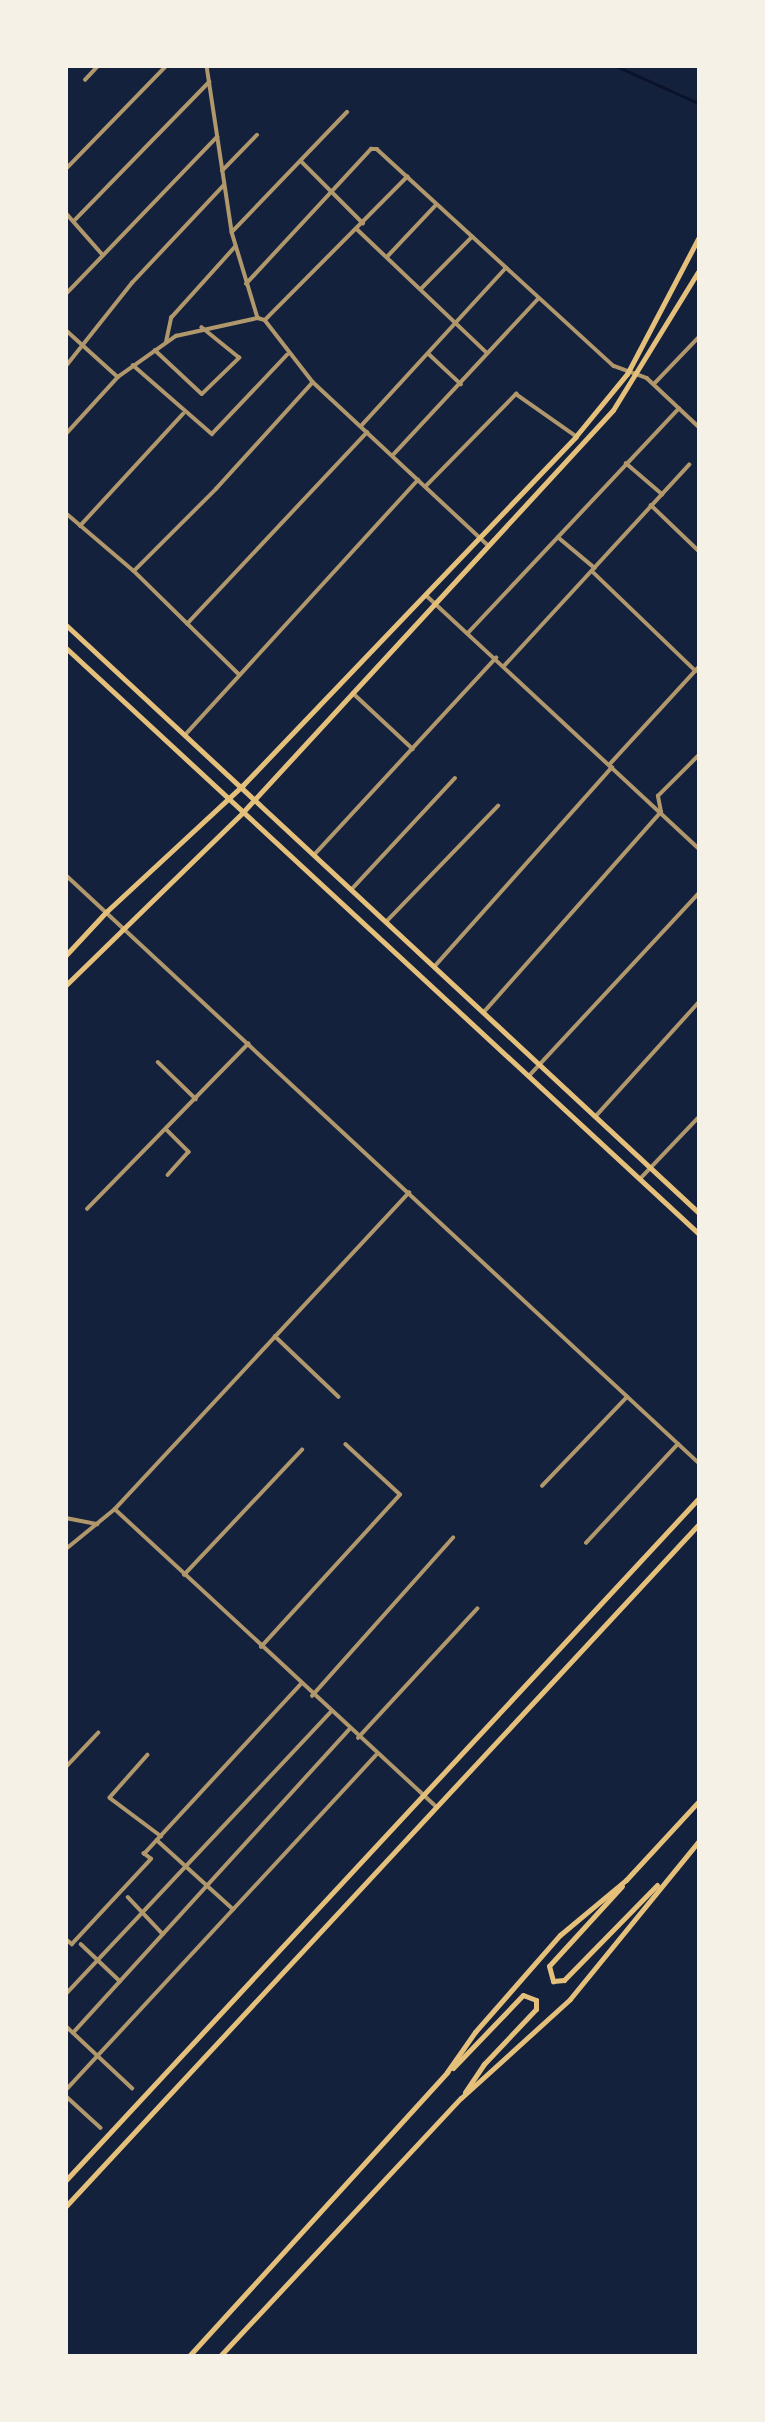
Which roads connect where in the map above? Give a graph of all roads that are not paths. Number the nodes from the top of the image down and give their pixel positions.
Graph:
1 (98, 66) edge
2 (166, 66) edge
3 (208, 67) edge
4 (85, 80) dead end
5 (209, 82) junction
6 (346, 111) dead end
7 (257, 135) dead end
8 (217, 137) junction
9 (66, 159) edge
10 (301, 161) junction
11 (71, 164) junction
12 (66, 169) edge
13 (221, 172) junction
14 (408, 177) junction
15 (223, 185) junction
16 (332, 191) junction
17 (436, 204) junction
18 (66, 213) edge
19 (74, 221) junction
20 (363, 223) junction
21 (357, 229) junction
22 (232, 232) junction
23 (472, 237) junction
24 (698, 239) edge
25 (235, 247) junction
26 (103, 255) junction
27 (387, 257) junction
28 (506, 268) junction
29 (698, 272) edge
30 (246, 284) junction
31 (421, 289) junction
32 (66, 294) edge
33 (538, 299) junction
34 (257, 318) junction
35 (265, 320) junction
36 (455, 325) junction
37 (202, 328) junction
38 (66, 330) edge
39 (698, 338) edge
40 (166, 342) junction
41 (85, 346) junction
42 (155, 350) junction
43 (487, 353) junction
44 (287, 354) junction
45 (429, 354) junction
46 (133, 365) junction
47 (66, 366) edge
48 (627, 373) junction
49 (639, 375) junction
50 (118, 377) junction
51 (313, 382) junction
52 (461, 383) junction
53 (654, 384) junction
54 (679, 408) junction
55 (184, 414) junction
56 (698, 424) edge
57 (362, 425) junction
58 (368, 431) junction
59 (66, 434) edge
60 (576, 436) junction
61 (394, 455) junction
62 (626, 463) junction
63 (689, 465) dead end
64 (418, 479) junction
65 (426, 486) junction
66 (662, 494) junction
67 (651, 505) junction
68 (66, 513) edge
69 (80, 526) junction
70 (478, 535) junction
71 (558, 537) junction
72 (488, 545) junction
73 (698, 550) edge
74 (593, 570) junction
75 (134, 571) junction
76 (424, 593) junction
77 (433, 603) junction
78 (187, 624) junction
79 (66, 625) edge
80 (468, 633) junction
81 (66, 648) edge
82 (496, 658) junction
83 (505, 665) junction
84 (697, 669) edge
85 (240, 675) junction
86 (352, 692) junction
87 (186, 734) junction
88 (413, 749) junction
89 (698, 756) edge
90 (611, 765) junction
91 (456, 778) dead end
92 (243, 785) junction
93 (255, 798) junction
94 (229, 799) junction
95 (498, 806) dead end
96 (243, 811) junction
97 (661, 813) junction
98 (698, 848) edge
99 (315, 854) junction
100 (66, 875) edge
101 (352, 889) junction
102 (698, 894) edge
103 (106, 912) junction
104 (387, 921) junction
105 (122, 928) junction
106 (66, 956) edge
107 (435, 966) junction
108 (66, 985) edge
109 (698, 1003) edge
110 (484, 1012) junction
111 (248, 1044) junction
112 (158, 1062) dead end
113 (540, 1064) junction
114 (529, 1076) junction
115 (196, 1099) junction
116 (596, 1116) junction
117 (698, 1118) edge
118 (167, 1130) junction
119 (651, 1167) junction
120 (168, 1175) dead end
121 (640, 1179) junction
122 (410, 1193) junction
123 (87, 1209) dead end
124 (698, 1212) edge
125 (698, 1233) edge
126 (274, 1336) junction
127 (339, 1397) dead end
128 (627, 1397) junction
129 (678, 1444) junction
130 (346, 1445) dead end
131 (302, 1450) dead end
132 (698, 1462) edge
133 (542, 1486) dead end
134 (698, 1499) edge
135 (115, 1509) junction
136 (66, 1518) edge
137 (97, 1524) junction
138 (698, 1525) edge
139 (453, 1538) dead end
140 (586, 1543) dead end
141 (66, 1549) edge
142 (184, 1575) junction
143 (477, 1609) dead end
144 (261, 1647) junction
145 (300, 1685) junction
146 (312, 1696) junction
147 (330, 1713) junction
148 (349, 1730) junction
149 (98, 1733) dead end
150 (358, 1738) junction
151 (148, 1755) dead end
152 (376, 1755) junction
153 (66, 1767) edge
154 (423, 1796) junction
155 (698, 1802) edge
156 (437, 1807) junction
157 (159, 1838) junction
158 (698, 1842) edge
159 (185, 1864) junction
160 (626, 1880) junction
161 (660, 1884) junction
162 (207, 1886) junction
163 (128, 1897) dead end
164 (233, 1909) junction
165 (142, 1911) junction
166 (163, 1934) junction
167 (66, 1938) edge
168 (82, 1944) dead end
169 (97, 1959) junction
170 (120, 1981) junction
171 (66, 1994) edge
172 (66, 2026) edge
173 (73, 2032) junction
174 (97, 2055) junction
175 (447, 2072) junction
176 (132, 2088) dead end
177 (66, 2090) edge
178 (66, 2096) edge
179 (461, 2098) junction
180 (101, 2128) dead end
181 (66, 2180) edge
182 (66, 2206) edge
183 (189, 2356) edge
184 (220, 2356) edge

1 - 4 street
2 - 11 street
3 - 5 street
5 - 8 street
5 - 19 street
6 - 10 street
7 - 13 street
8 - 13 street
8 - 26 street
9 - 11 street
10 - 16 street
10 - 22 street
11 - 12 street
13 - 15 street
14 - 16 street
14 - 17 street
14 - 20 street
15 - 22 street
15 - 41 street
16 - 20 street
16 - 30 street
17 - 23 street
17 - 27 street
18 - 19 street
19 - 26 street
20 - 21 street
21 - 27 street
21 - 35 street
22 - 25 street
23 - 28 street
23 - 31 street
24 - 48 main road
25 - 30 street
25 - 40 street
26 - 32 street
27 - 31 street
28 - 33 street
28 - 36 street
29 - 49 main road
30 - 34 street
31 - 36 street
33 - 43 street
33 - 48 street
34 - 35 street
34 - 37 street
35 - 44 street
36 - 43 street
36 - 45 street
37 - 40 street
37 - 42 street
38 - 41 street
39 - 53 street
40 - 42 street
41 - 47 street
41 - 50 street
42 - 46 street
43 - 52 street
44 - 51 street
44 - 55 street
45 - 52 street
45 - 57 street
46 - 50 street
46 - 55 street
48 - 49 street
48 - 60 main road
49 - 53 street
49 - 72 main road
50 - 59 street
51 - 57 street
51 - 75 street
52 - 61 street
53 - 54 street
54 - 56 street
54 - 62 street
55 - 69 street
57 - 58 street
58 - 61 street
58 - 78 street
60 - 65 street
60 - 70 main road
61 - 64 street
62 - 66 street
62 - 71 street
63 - 66 street
64 - 65 street
64 - 85 street
65 - 70 street
66 - 67 street
67 - 73 street
67 - 74 street
68 - 69 street
69 - 75 street
70 - 72 street
70 - 76 main road
71 - 74 street
71 - 80 street
72 - 77 main road
74 - 83 street
74 - 84 street
75 - 78 street
76 - 77 street
76 - 92 main road
77 - 80 street
77 - 86 main road
78 - 85 street
79 - 87 main road
80 - 82 street
81 - 94 main road
82 - 83 street
82 - 88 street
83 - 90 street
84 - 90 street
85 - 87 street
86 - 88 street
86 - 93 main road
87 - 92 main road
88 - 99 street
89 - 97 street
90 - 97 street
90 - 107 street
91 - 101 street
92 - 93 main road
92 - 94 main road
93 - 96 main road
93 - 99 main road
94 - 96 main road
94 - 103 main road
95 - 104 street
96 - 105 main road
96 - 114 main road
97 - 98 street
97 - 110 street
99 - 101 main road
100 - 103 street
101 - 104 main road
102 - 113 street
103 - 105 street
103 - 106 main road
104 - 107 main road
105 - 108 main road
105 - 111 street
107 - 110 main road
109 - 116 street
110 - 113 main road
111 - 115 street
111 - 122 street
112 - 115 street
113 - 114 street
113 - 116 main road
114 - 121 main road
115 - 118 street
116 - 119 main road
117 - 119 street
118 - 120 street
118 - 123 street
119 - 121 street
119 - 124 main road
121 - 125 main road
122 - 126 street
122 - 128 street
126 - 127 street
126 - 135 street
128 - 129 street
128 - 133 street
129 - 132 street
129 - 140 street
130 - 144 street
131 - 142 street
134 - 154 main road
135 - 137 street
135 - 142 street
136 - 137 street
137 - 141 street
138 - 156 main road
139 - 146 street
142 - 144 street
143 - 150 street
144 - 145 street
145 - 146 street
145 - 157 street
146 - 147 street
147 - 148 street
147 - 159 street
148 - 150 street
148 - 162 street
149 - 153 street
150 - 152 street
151 - 157 street
152 - 154 street
152 - 164 street
154 - 156 street
154 - 181 main road
155 - 160 main road
156 - 182 main road
157 - 159 street
157 - 167 street
158 - 161 main road
159 - 162 street
159 - 165 street
160 - 161 main road
160 - 175 main road
161 - 179 main road
162 - 164 street
162 - 166 street
163 - 165 street
164 - 174 street
165 - 166 street
165 - 169 street
166 - 170 street
168 - 169 street
169 - 170 street
169 - 171 street
170 - 173 street
172 - 173 street
173 - 174 street
174 - 176 street
174 - 177 street
175 - 179 main road
175 - 183 main road
178 - 180 street
179 - 184 main road

